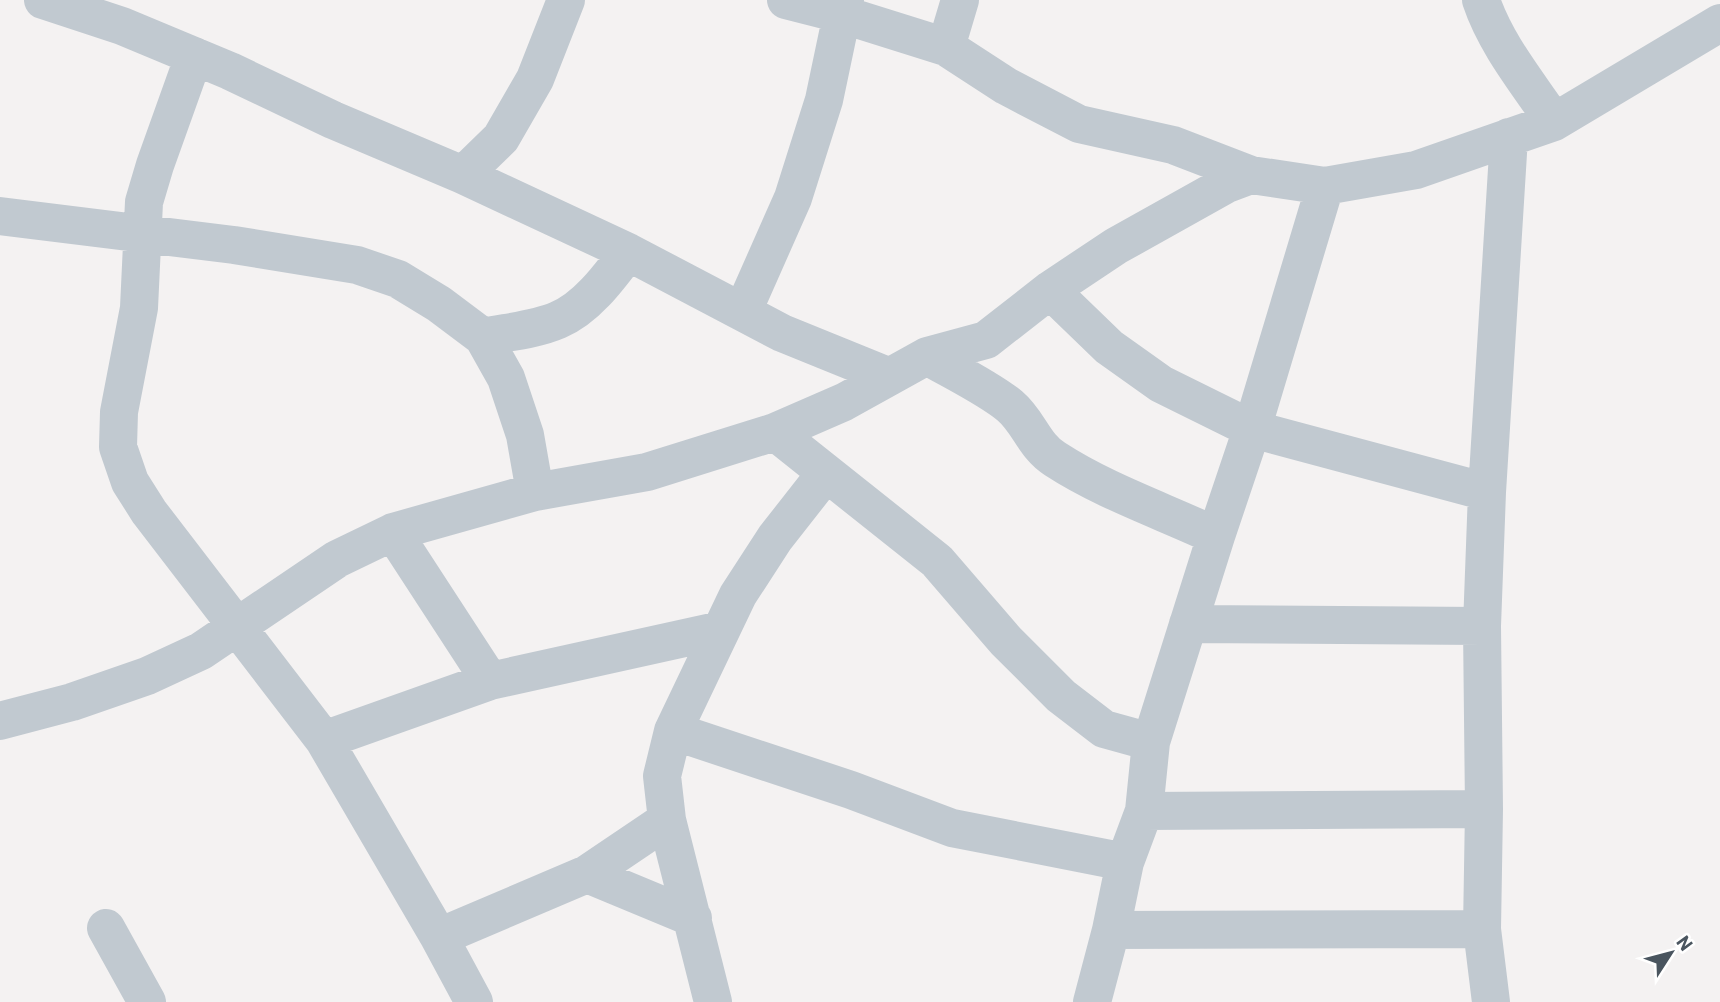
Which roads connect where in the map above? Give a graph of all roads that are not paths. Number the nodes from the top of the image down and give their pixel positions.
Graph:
1 (43, 0) edge
2 (566, 0) edge
3 (786, 0) edge
4 (960, 0) edge
5 (1481, 0) edge
6 (843, 7) edge
7 (1720, 23) edge
8 (946, 47) junction
9 (194, 56) junction
10 (1554, 122) junction
11 (1509, 137) junction
12 (463, 175) junction
13 (1251, 175) junction
14 (1325, 186) junction
15 (0, 216) edge
16 (141, 234) junction
17 (628, 252) junction
18 (1050, 290) junction
19 (743, 311) junction
20 (483, 337) junction
21 (927, 356) junction
22 (888, 376) junction
23 (1252, 429) junction
24 (775, 432) junction
25 (827, 473) junction
26 (535, 492) junction
27 (1487, 492) junction
28 (393, 532) junction
29 (1216, 536) junction
30 (1188, 624) junction
31 (1482, 626) junction
32 (239, 627) junction
33 (721, 630) junction
34 (490, 681) junction
35 (0, 722) edge
36 (673, 731) junction
37 (324, 740) junction
38 (1151, 743) junction
39 (1484, 809) junction
40 (1144, 811) junction
41 (667, 820) junction
42 (1125, 862) junction
43 (587, 874) junction
44 (693, 918) junction
45 (106, 928) dead end
46 (1482, 929) junction
47 (1111, 930) junction
48 (439, 937) junction
49 (148, 1002) edge
50 (474, 1002) edge
51 (713, 1002) edge
52 (1092, 1002) edge
53 (1491, 1002) edge

1 - 9 street
2 - 12 street
3 - 6 street
4 - 8 street
5 - 10 street
6 - 8 street
6 - 19 street
7 - 10 street
8 - 13 street
9 - 12 street
9 - 16 street
10 - 11 street
11 - 14 street
11 - 27 street
12 - 17 street
13 - 14 street
13 - 18 street
14 - 23 street
15 - 16 street
16 - 20 street
16 - 32 street
17 - 19 street
17 - 20 street
18 - 21 street
18 - 23 street
19 - 22 street
20 - 26 street
21 - 22 street
21 - 29 street
22 - 24 street
23 - 27 street
23 - 29 street
24 - 25 street
24 - 26 street
25 - 33 street
25 - 38 street
26 - 28 street
27 - 31 street
28 - 32 street
28 - 34 street
29 - 30 street
30 - 31 street
30 - 38 street
31 - 39 street
32 - 35 street
32 - 37 street
33 - 34 street
33 - 36 street
34 - 37 street
36 - 41 street
36 - 42 street
37 - 48 street
38 - 40 street
39 - 40 street
39 - 46 street
40 - 42 street
41 - 43 street
41 - 44 street
42 - 47 street
43 - 44 street
43 - 48 street
44 - 51 street
45 - 49 street
46 - 47 street
46 - 53 street
47 - 52 street
48 - 50 street

